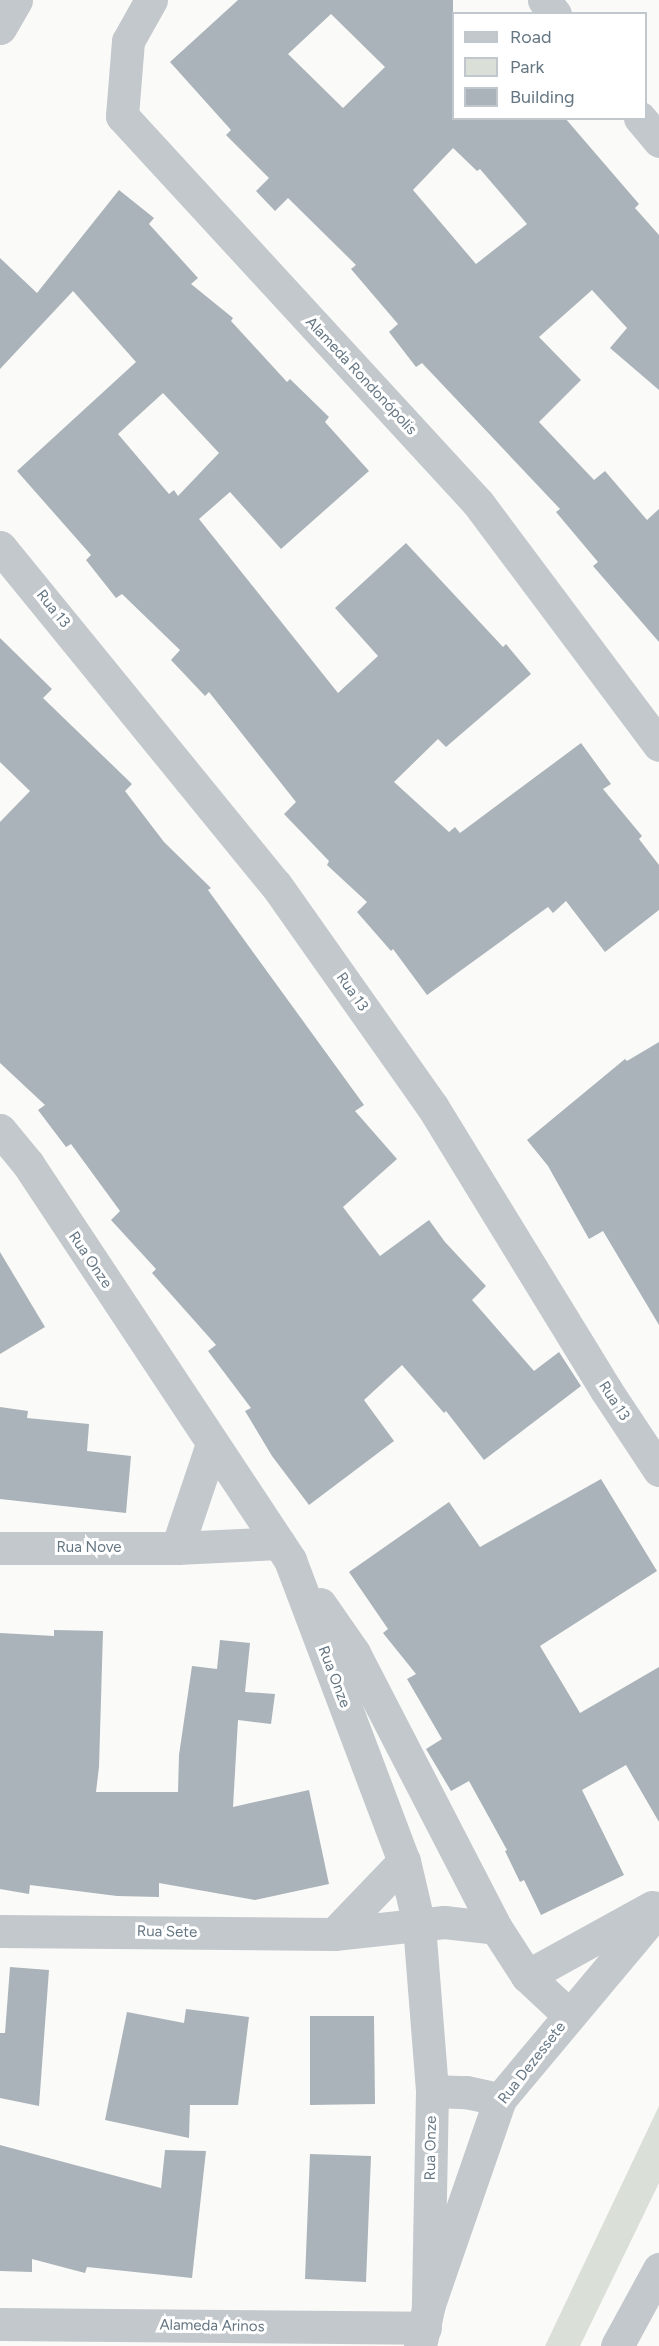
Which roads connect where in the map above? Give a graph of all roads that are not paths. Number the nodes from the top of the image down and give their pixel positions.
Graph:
1 (16, 0) edge
2 (151, 0) edge
3 (544, 0) edge
4 (553, 12) edge
5 (0, 28) edge
6 (642, 120) edge
7 (659, 141) edge
8 (0, 547) edge
9 (659, 745) edge
10 (0, 1130) edge
11 (14, 1164) edge
12 (212, 1444) junction
13 (659, 1470) edge
14 (0, 1548) edge
15 (177, 1548) junction
16 (285, 1552) junction
17 (404, 1861) junction
18 (659, 1903) edge
19 (659, 1909) edge
20 (419, 1925) junction
21 (496, 1928) junction
22 (0, 1931) edge
23 (334, 1934) junction
24 (527, 1976) junction
25 (569, 2015) junction
26 (432, 2091) junction
27 (500, 2099) junction
28 (659, 2269) edge
29 (0, 2324) edge
30 (424, 2327) edge
31 (617, 2346) edge

1 - 5 street
2 - 9 street, Alameda Rondonópolis
3 - 4 street
6 - 7 street
8 - 13 street, Rua 13
10 - 11 street, Rua Onze
11 - 12 street, Rua Onze
12 - 15 street
12 - 16 street, Rua Onze
14 - 15 street, Rua Nove
15 - 16 street, Rua Nove
16 - 17 street, Rua Onze
16 - 21 street
17 - 20 street, Rua Onze
17 - 23 street
18 - 24 street
19 - 25 street, Rua Dezessete
20 - 21 street, Rua Sete
20 - 23 street, Rua Sete
20 - 26 street, Rua Onze
21 - 24 street
22 - 23 street, Rua Sete
24 - 25 street
25 - 27 street, Rua Dezessete
26 - 27 street
26 - 30 street, Rua Onze
27 - 30 street, Rua Dezessete
28 - 31 street
29 - 30 street, Alameda Arinos

